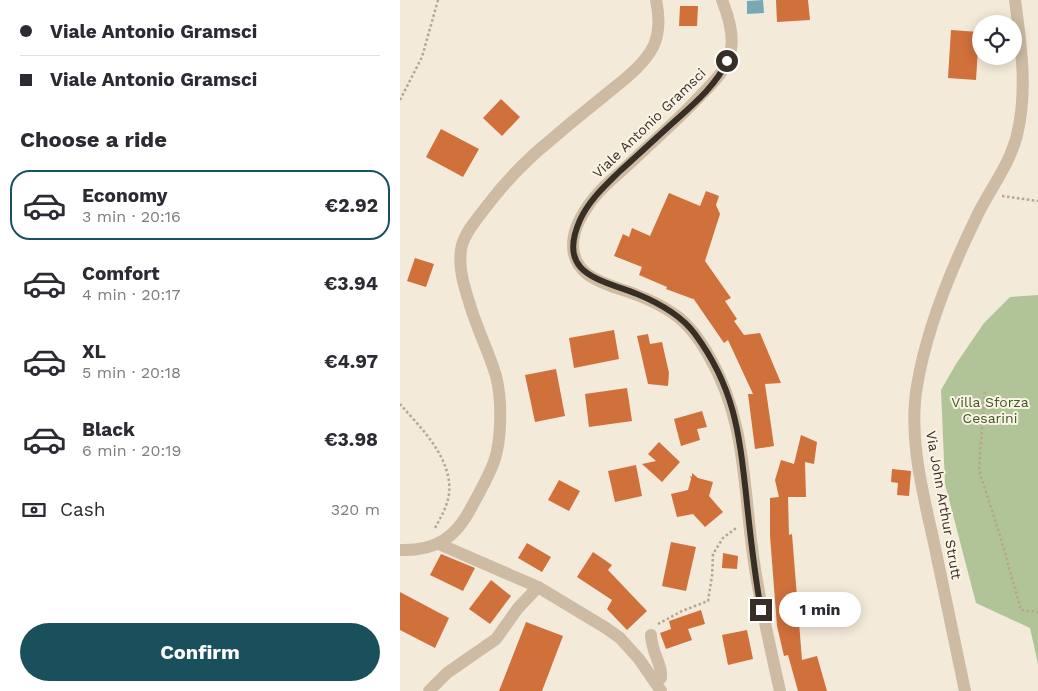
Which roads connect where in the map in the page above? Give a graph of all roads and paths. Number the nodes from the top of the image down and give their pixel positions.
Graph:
1 (438, 0) edge
2 (656, 0) edge
3 (722, 0) edge
4 (1015, 0) edge
5 (400, 100) edge
6 (990, 190) junction
7 (1038, 201) edge
8 (985, 392) dead end
9 (400, 404) edge
10 (750, 527) junction
11 (439, 544) junction
12 (400, 550) edge
13 (538, 587) junction
14 (1038, 612) edge
15 (651, 635) joint
16 (658, 687) edge
17 (429, 691) edge
18 (780, 691) edge
19 (965, 691) edge

1 - 5 path
2 - 11 street
3 - 10 street, Viale Antonio Gramsci
4 - 6 street, Via John Arthur Strutt
6 - 7 path
6 - 19 street, Via John Arthur Strutt
8 - 14 path
9 - 11 path
10 - 15 path
10 - 18 street, Viale Antonio Gramsci
11 - 12 street
11 - 13 street
13 - 16 street
13 - 17 street
15 - 16 street

